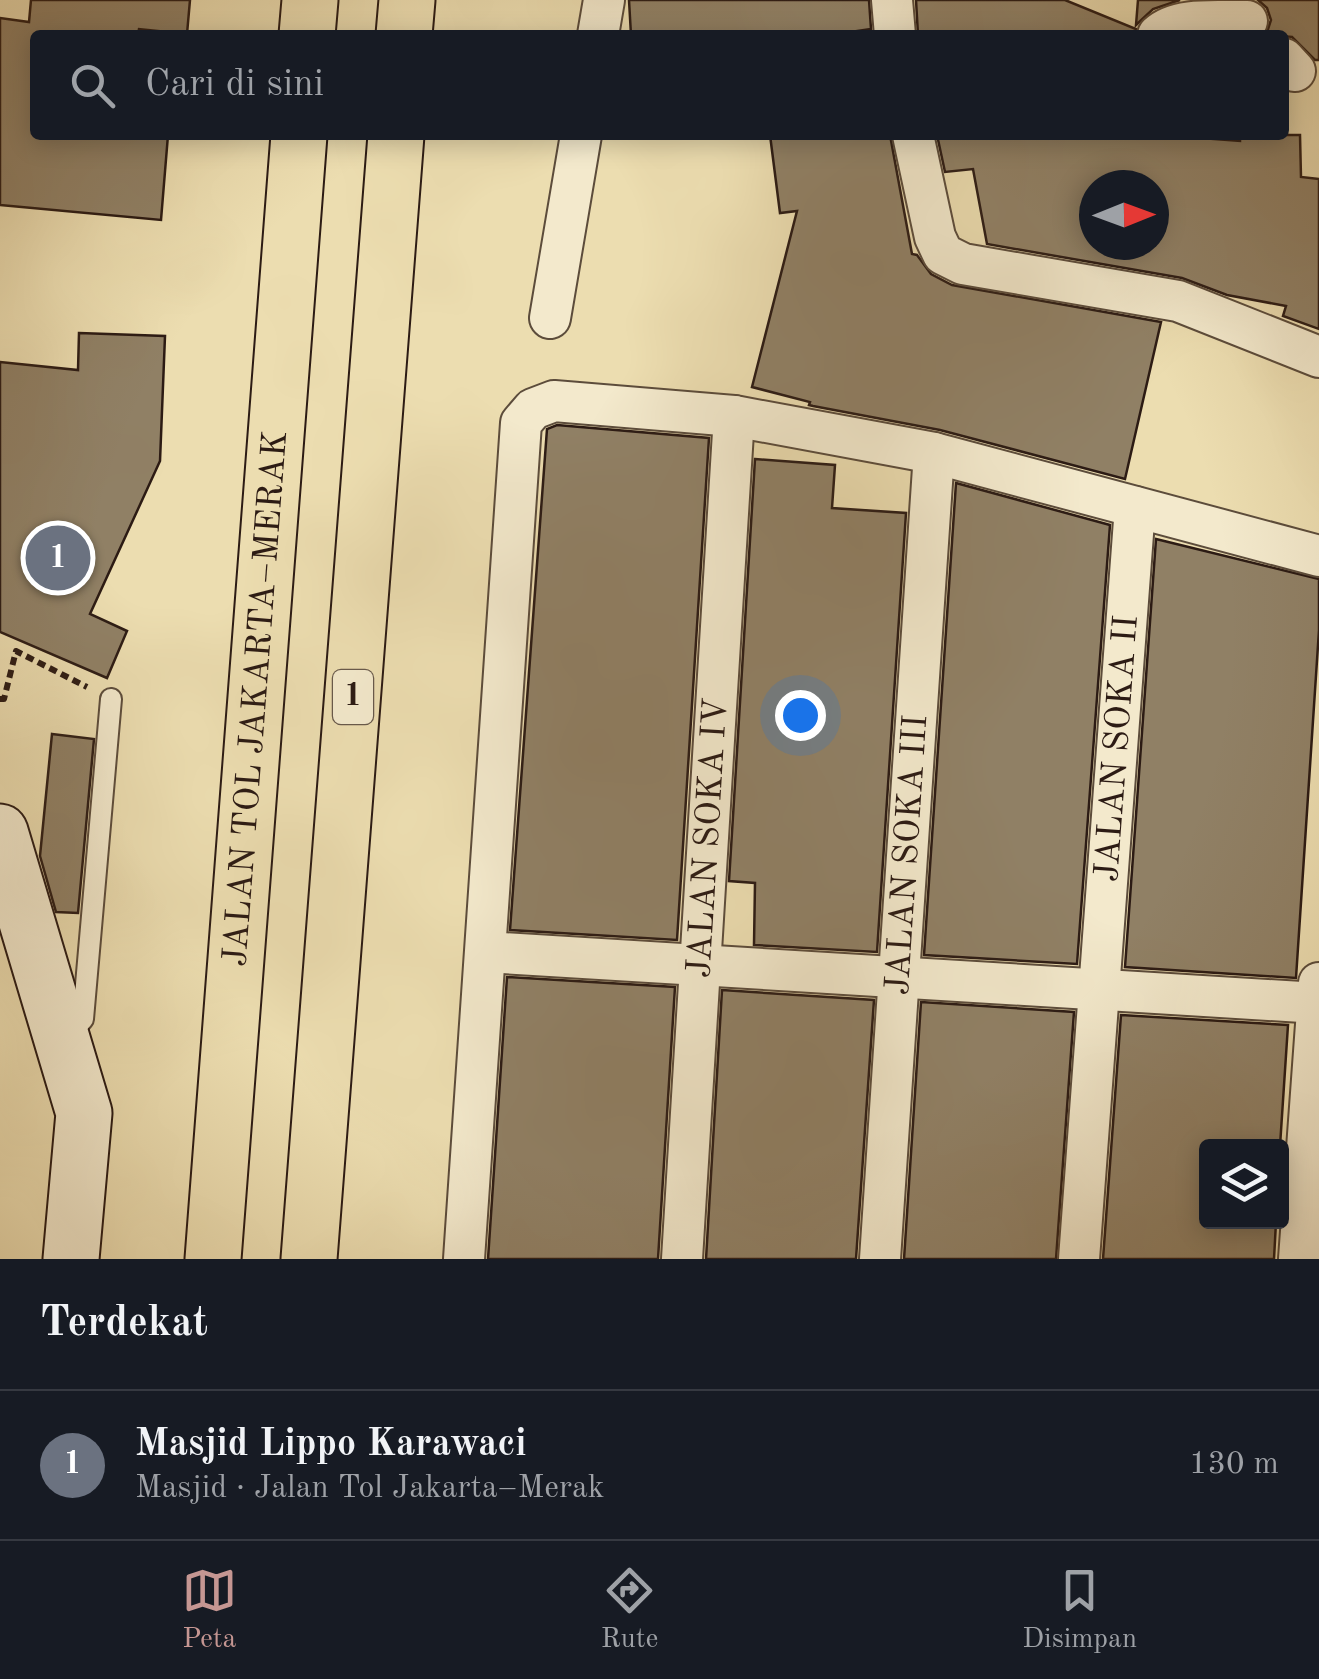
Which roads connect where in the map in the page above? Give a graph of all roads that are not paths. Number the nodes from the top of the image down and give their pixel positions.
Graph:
1 (310, 0) edge
2 (407, 0) edge
3 (604, 0) edge
4 (892, 0) edge
5 (1252, 19) edge
6 (307, 30) edge
7 (404, 30) edge
8 (599, 30) edge
9 (895, 30) edge
10 (1164, 30) edge
11 (299, 140) edge
12 (396, 140) edge
13 (580, 140) edge
14 (914, 140) edge
15 (550, 318) dead end
16 (1319, 357) edge
17 (734, 416) junction
18 (934, 452) junction
19 (1136, 507) junction
20 (1319, 556) edge
21 (111, 699) road end
22 (0, 832) edge
23 (486, 952) junction
24 (700, 965) junction
25 (899, 977) junction
26 (1099, 990) junction
27 (1318, 993) edge
28 (63, 1042) junction
29 (70, 1259) edge
30 (213, 1259) edge
31 (309, 1259) edge
32 (464, 1259) edge
33 (682, 1259) edge
34 (880, 1259) edge
35 (1079, 1259) edge
36 (1299, 1259) edge

1 - 6 highway
2 - 7 highway
3 - 8 street
4 - 9 street
5 - 10 street
11 - 30 highway, JALAN TOL JAKARTA–MERAK
12 - 31 highway, 1
13 - 15 street
14 - 16 street
17 - 18 street
17 - 23 street
17 - 24 street, JALAN SOKA IV
18 - 19 street
18 - 25 street, JALAN SOKA III
19 - 20 street
19 - 26 street, JALAN SOKA II
21 - 28 lane
22 - 28 street
23 - 24 street
23 - 32 street
24 - 25 street
24 - 33 street, JALAN SOKA IV
25 - 26 street
25 - 34 street, JALAN SOKA III
26 - 27 street
26 - 35 street, JALAN SOKA II
27 - 36 street
28 - 29 street

